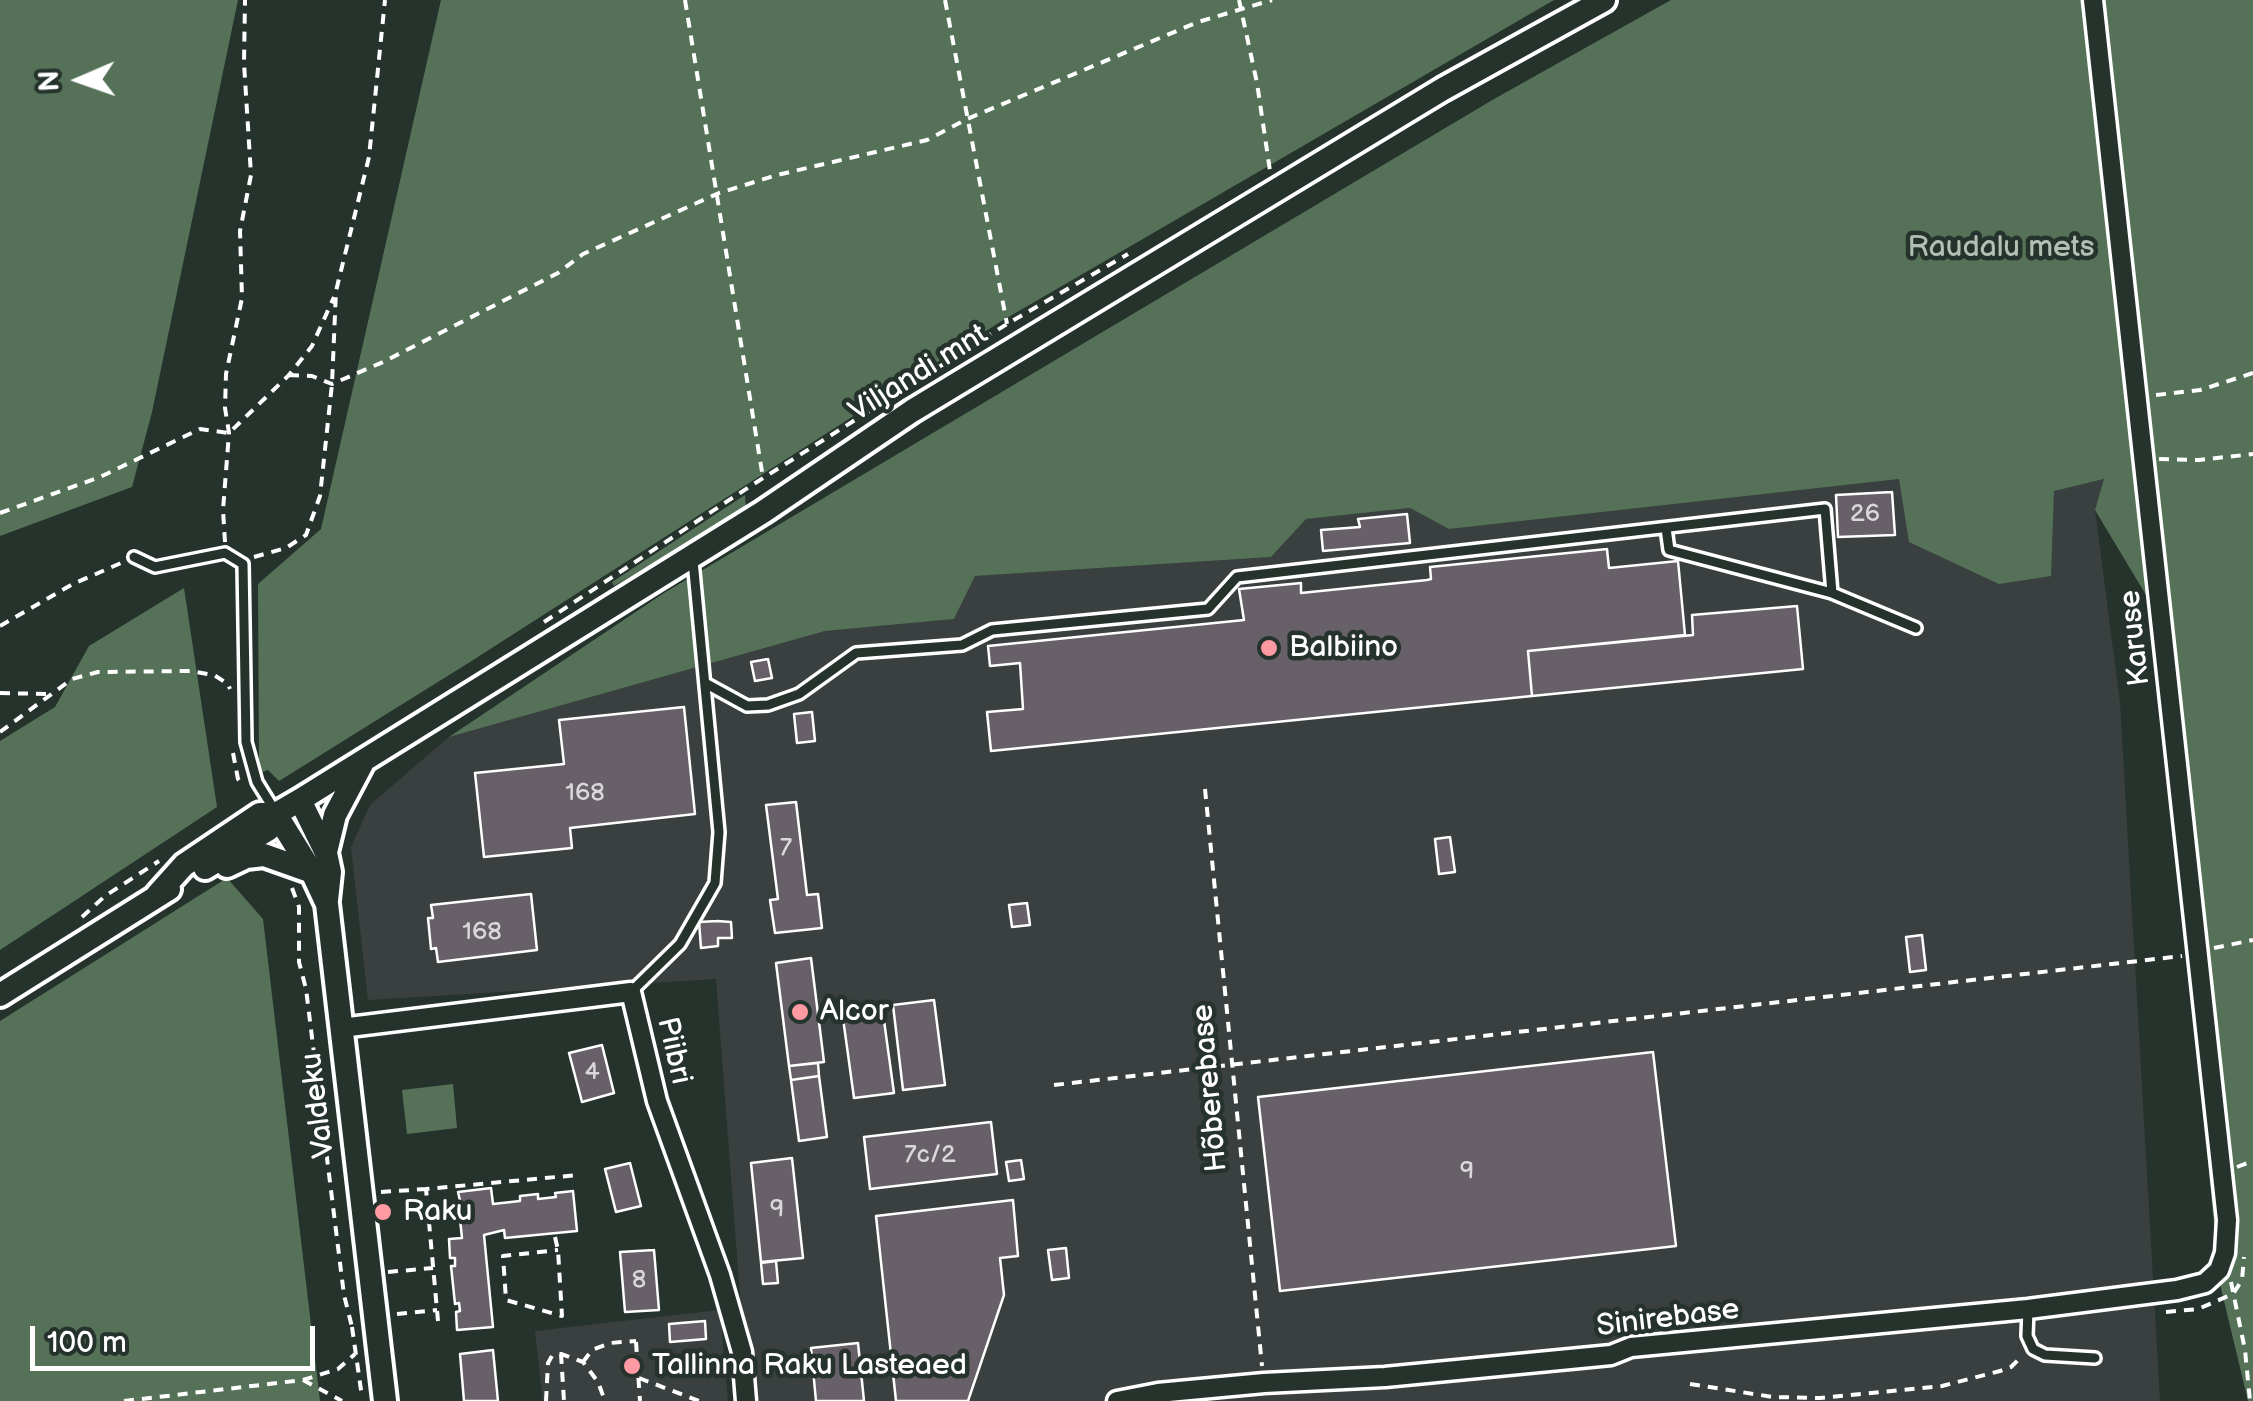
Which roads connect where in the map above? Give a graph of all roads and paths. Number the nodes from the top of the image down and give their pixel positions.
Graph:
1 (245, 0) edge
2 (384, 0) edge
3 (686, 0) edge
4 (945, 0) edge
5 (1239, 0) edge
6 (1272, 0) edge
7 (1604, 0) edge
8 (2093, 0) edge
9 (1241, 9) junction
10 (967, 119) junction
11 (1270, 171) dead end
12 (719, 193) junction
13 (336, 291) junction
14 (1008, 324) dead end
15 (2253, 373) edge
16 (289, 375) junction
17 (332, 384) junction
18 (2152, 396) dead end
19 (229, 432) junction
20 (2253, 454) edge
21 (2144, 458) junction
22 (763, 478) dead end
23 (0, 514) edge
24 (1666, 528) junction
25 (225, 553) junction
26 (692, 556) junction
27 (134, 558) joint
28 (243, 564) junction
29 (1832, 593) junction
30 (0, 626) edge
31 (1916, 628) dead end
32 (705, 683) junction
33 (0, 693) edge
34 (48, 694) junction
35 (233, 700) dead end
36 (0, 732) edge
37 (233, 736) dead end
38 (365, 759) junction
39 (1204, 789) dead end
40 (245, 790) dead end
41 (300, 800) junction
42 (276, 814) junction
43 (319, 862) junction
44 (285, 878) dead end
45 (186, 880) junction
46 (157, 895) junction
47 (2213, 937) dead end
48 (2253, 940) edge
49 (2206, 950) junction
50 (631, 992) junction
51 (0, 995) edge
52 (340, 1028) junction
53 (1232, 1064) junction
54 (1054, 1084) dead end
55 (2253, 1161) edge
56 (2237, 1167) dead end
57 (578, 1175) dead end
58 (426, 1189) junction
59 (381, 1192) dead end
60 (556, 1237) dead end
61 (2245, 1242) dead end
62 (558, 1250) junction
63 (2222, 1261) junction
64 (433, 1268) junction
65 (387, 1272) dead end
66 (2234, 1294) junction
67 (2028, 1308) junction
68 (437, 1310) junction
69 (2160, 1312) dead end
70 (392, 1314) dead end
71 (438, 1321) dead end
72 (366, 1326) dead end
73 (352, 1328) junction
74 (2029, 1342) junction
75 (355, 1354) junction
76 (562, 1354) junction
77 (2095, 1358) dead end
78 (583, 1362) junction
79 (639, 1378) junction
80 (303, 1380) junction
81 (1690, 1384) dead end
82 (1262, 1392) edge
83 (124, 1401) edge
84 (342, 1401) edge
85 (364, 1401) edge
86 (386, 1401) edge
87 (546, 1401) edge
88 (564, 1401) edge
89 (605, 1401) edge
90 (640, 1401) edge
91 (699, 1401) edge
92 (746, 1401) edge
93 (1117, 1401) edge
94 (2250, 1401) edge

1 - 19 path
2 - 13 path
3 - 12 path
4 - 10 path
5 - 9 path
6 - 9 path
7 - 26 main road, Viljandi mnt
8 - 21 street, Karuse
9 - 10 path
9 - 11 path
10 - 12 path
10 - 14 path
12 - 17 path
12 - 22 path
13 - 16 path
13 - 17 path
15 - 18 path
16 - 17 path
16 - 19 path
17 - 28 path
19 - 23 path
19 - 25 path
20 - 21 path
21 - 49 street, Karuse
24 - 29 lane
24 - 29 lane
24 - 32 lane
25 - 27 lane
25 - 28 lane
26 - 32 lane
26 - 38 main road, Viljandi mnt
27 - 30 path
28 - 42 lane
29 - 31 lane
32 - 50 lane
33 - 34 path
34 - 35 path
34 - 36 path
37 - 40 path
38 - 41 main road, Viljandi mnt
38 - 43 main road
39 - 53 path, Hõberebase
41 - 42 main road, Viljandi mnt
41 - 43 main road
42 - 43 main road
42 - 45 main road, Viljandi mnt
42 - 46 main road, Viljandi mnt
43 - 45 main road
43 - 52 main road, Valdeku
44 - 73 path
45 - 46 main road, Viljandi mnt
46 - 51 main road, Viljandi mnt
47 - 49 path
48 - 49 path
49 - 53 path
49 - 63 street, Karuse
50 - 52 street, Piibri
50 - 92 street, Piibri
52 - 86 main road, Valdeku
53 - 54 path
53 - 82 path, Hõberebase
55 - 56 path
57 - 58 path
58 - 59 path
58 - 64 path
60 - 62 path
61 - 66 path
62 - 62 path
63 - 66 path
63 - 67 street, Sinirebase
64 - 65 path
64 - 68 path
66 - 69 path
66 - 94 path
67 - 74 lane
67 - 82 street, Sinirebase
68 - 70 path
68 - 71 path
72 - 73 path
73 - 75 path
74 - 77 lane
74 - 81 path
75 - 80 path
75 - 85 path
76 - 78 path
76 - 87 path
76 - 88 path
78 - 79 path
78 - 89 path
79 - 90 path
79 - 91 path
80 - 83 path
80 - 84 path
82 - 93 street, Sinirebase

